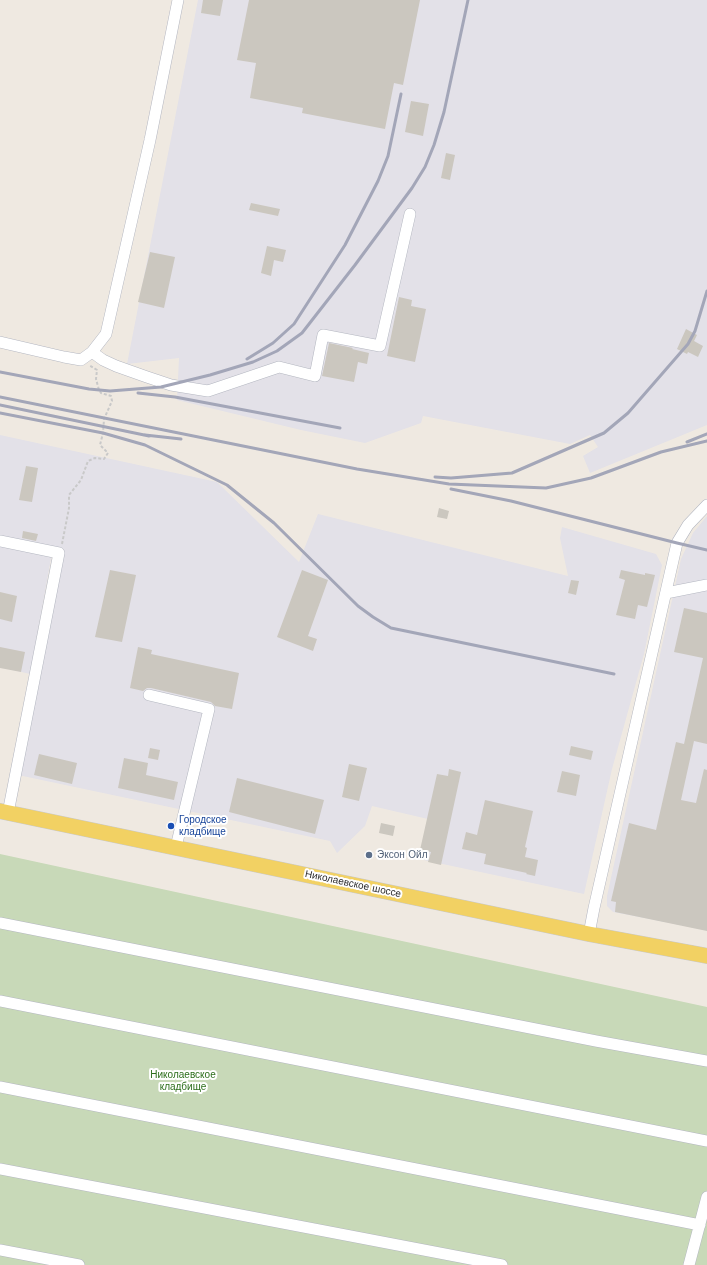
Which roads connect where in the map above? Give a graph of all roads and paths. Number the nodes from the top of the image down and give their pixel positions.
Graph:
1 (178, 0) edge
2 (410, 214) dead end
3 (0, 342) edge
4 (92, 352) junction
5 (81, 360) junction
6 (707, 506) edge
7 (0, 540) edge
8 (59, 553) junction
9 (707, 585) edge
10 (666, 593) junction
11 (149, 695) dead end
12 (4, 812) edge
13 (176, 847) junction
14 (0, 923) edge
15 (589, 934) junction
16 (707, 956) edge
17 (0, 1001) edge
18 (707, 1061) edge
19 (0, 1087) edge
20 (707, 1142) edge
21 (0, 1169) edge
22 (707, 1197) edge
23 (700, 1225) junction
24 (0, 1250) edge
25 (79, 1265) edge
26 (502, 1265) edge
27 (689, 1265) edge

1 - 4 street
2 - 4 street
3 - 5 street
4 - 5 street
5 - 8 path
6 - 10 street
7 - 8 street
8 - 12 street
9 - 10 street
10 - 15 street
11 - 13 street
12 - 13 main road, Николаевское шоссе
13 - 15 main road, Николаевское шоссе
14 - 18 street
15 - 16 main road, Николаевское шоссе
17 - 20 street
19 - 23 street
21 - 26 street
22 - 23 street
23 - 27 street
24 - 25 street

